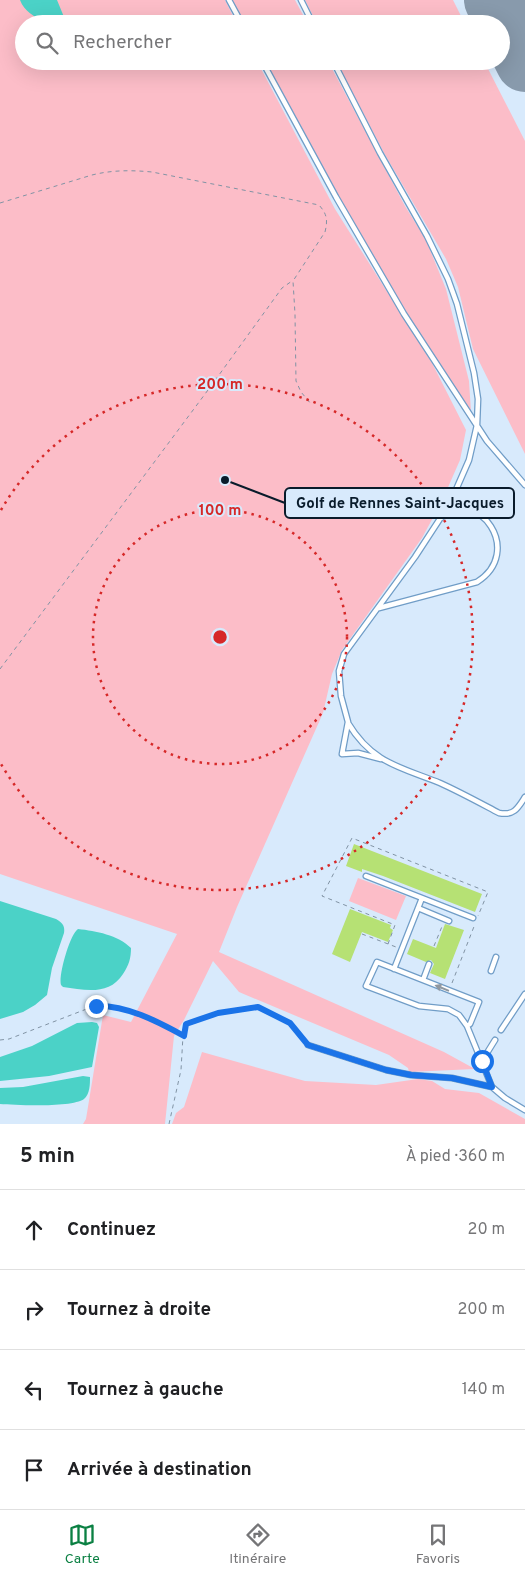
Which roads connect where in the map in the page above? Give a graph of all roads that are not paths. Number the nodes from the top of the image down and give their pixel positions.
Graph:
1 (230, 0) edge
2 (301, 0) edge
3 (238, 15) edge
4 (308, 15) edge
5 (267, 70) edge
6 (337, 70) edge
7 (477, 425) junction
8 (525, 485) edge
9 (437, 522) junction
10 (502, 539) dead end
11 (503, 552) dead end
12 (378, 608) junction
13 (348, 722) junction
14 (380, 759) junction
15 (525, 797) edge
16 (366, 876) dead end
17 (422, 898) junction
18 (418, 908) junction
19 (473, 918) dead end
20 (447, 920) road end
21 (496, 957) dead end
22 (429, 964) dead end
23 (394, 969) junction
24 (491, 971) dead end
25 (423, 980) junction
26 (525, 994) edge
27 (467, 1026) junction
28 (501, 1030) dead end
29 (495, 1040) dead end
30 (308, 1045) road end
31 (482, 1061) junction
32 (492, 1087) junction
33 (525, 1110) edge

1 - 3 lane
2 - 4 lane
5 - 7 lane
6 - 7 lane
7 - 8 lane
7 - 9 lane
9 - 10 lane
9 - 12 lane
11 - 12 lane
12 - 13 lane
13 - 14 lane
13 - 14 lane
14 - 15 lane
16 - 17 lane
17 - 18 lane
17 - 19 lane
18 - 20 lane
18 - 23 lane
21 - 24 lane
22 - 25 lane
23 - 25 lane
23 - 27 lane
27 -> 25 lane
26 - 28 lane
27 - 31 lane
29 - 31 lane
30 - 32 lane
31 - 32 lane
32 - 33 lane

